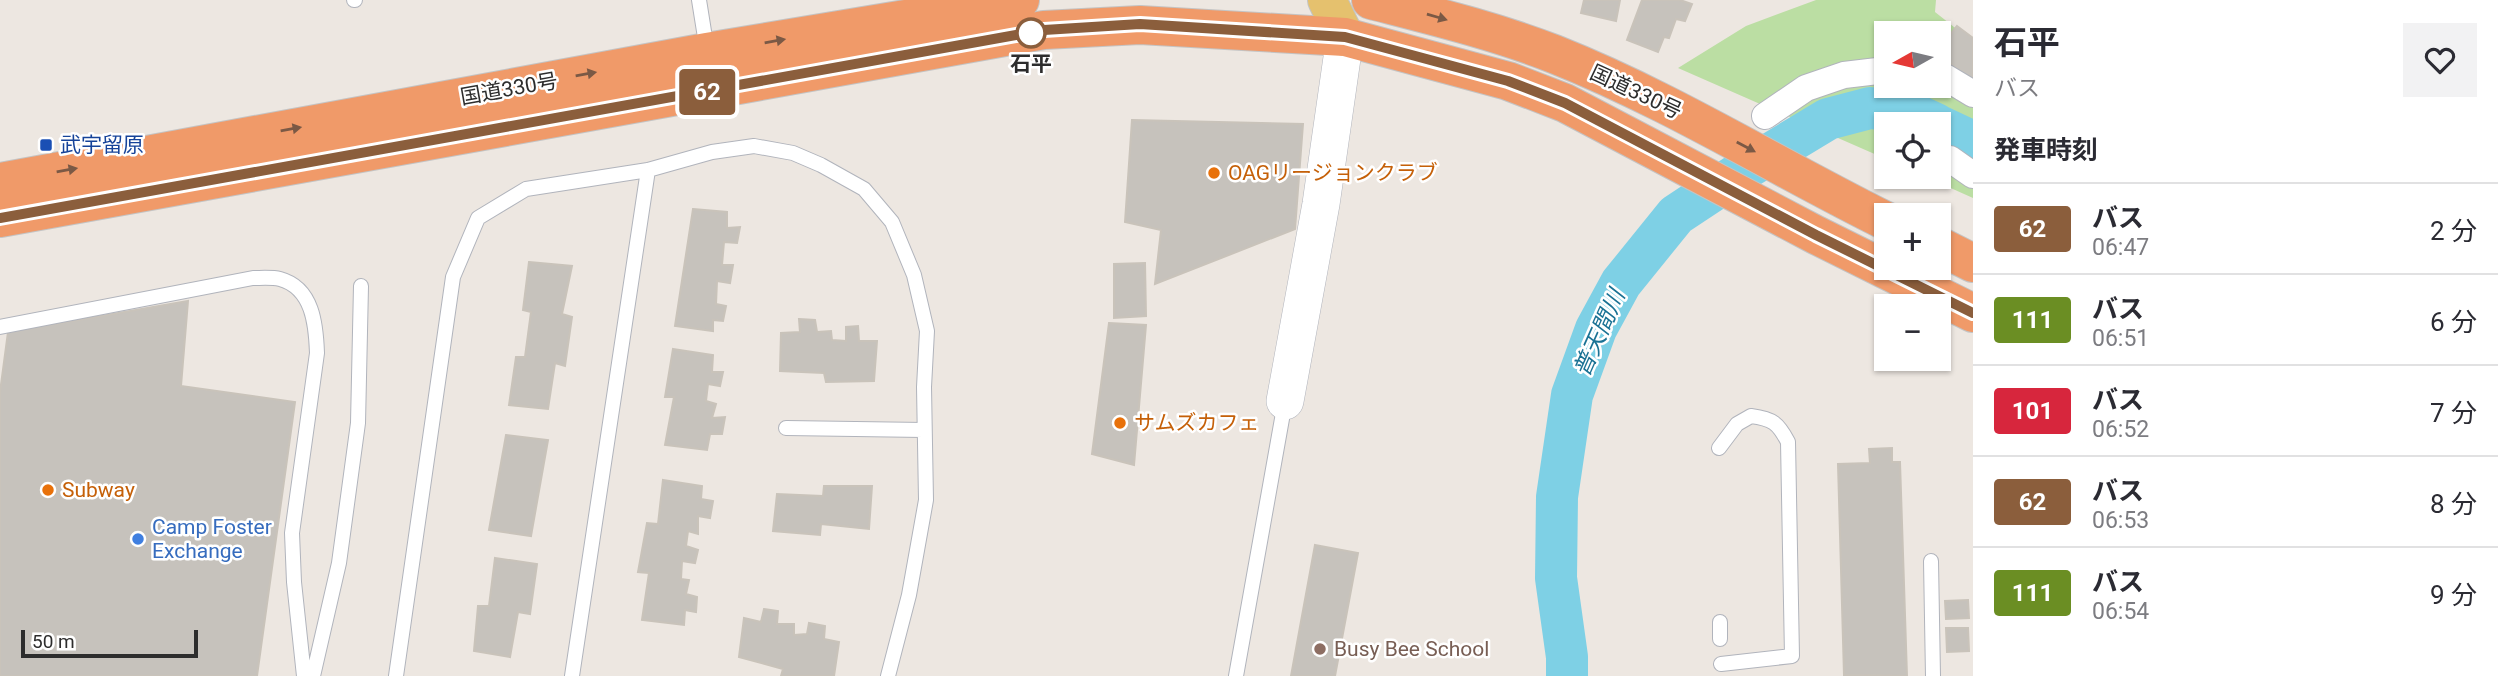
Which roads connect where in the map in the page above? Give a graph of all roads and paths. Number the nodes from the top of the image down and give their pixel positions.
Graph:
1 (699, 0) edge
2 (1020, 0) edge
3 (1327, 0) edge
4 (1359, 0) edge
5 (1371, 0) edge
6 (1345, 37) junction
7 (1874, 71) edge
8 (710, 72) junction
9 (1951, 81) edge
10 (1973, 94) edge
11 (1765, 116) dead end
12 (1951, 160) edge
13 (648, 170) junction
14 (1973, 175) edge
15 (0, 182) edge
16 (1870, 213) edge
17 (0, 218) edge
18 (1951, 252) edge
19 (1973, 263) edge
20 (360, 286) dead end
21 (1973, 313) edge
22 (0, 327) edge
23 (1285, 401) joint
24 (786, 428) dead end
25 (924, 430) junction
26 (1719, 448) dead end
27 (1931, 561) dead end
28 (1720, 622) dead end
29 (1720, 639) dead end
30 (1721, 664) dead end
31 (304, 676) edge
32 (313, 676) edge
33 (396, 676) edge
34 (572, 676) edge
35 (888, 676) edge
36 (1236, 676) edge
37 (1933, 676) edge

1 - 8 lane
8 -> 2 highway, 国道330号
3 - 6 main road
4 - 6 main road
5 -> 16 highway, 国道330号
6 - 8 highway, 国道330号
6 - 21 highway, 国道330号
6 - 23 street
7 - 11 street
15 -> 8 highway, 国道330号
8 - 17 highway, 国道330号
9 - 10 street
12 - 14 street
13 - 25 lane
13 - 33 lane
13 - 34 lane
18 - 19 highway
20 - 32 lane
22 - 31 lane
23 - 36 lane
24 - 25 lane
25 - 35 lane
26 - 30 lane
27 - 37 lane
28 - 29 lane

